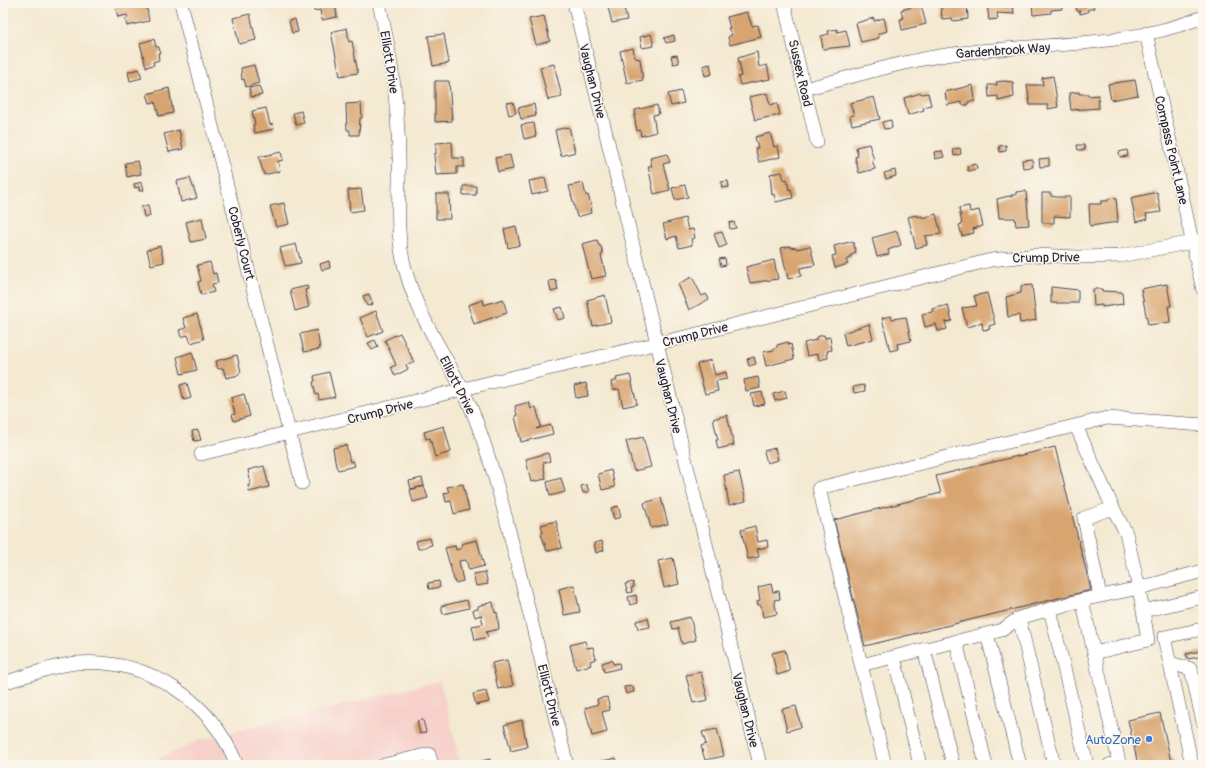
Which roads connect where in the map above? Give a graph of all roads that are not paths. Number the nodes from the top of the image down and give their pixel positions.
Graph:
1 (181, 3) edge
2 (379, 3) edge
3 (574, 3) edge
4 (784, 3) edge
5 (1203, 17) edge
6 (1146, 33) junction
7 (804, 89) junction
8 (817, 142) dead end
9 (1198, 241) edge
10 (1203, 290) edge
11 (656, 344) junction
12 (462, 390) junction
13 (1076, 426) junction
14 (1203, 426) edge
15 (289, 434) junction
16 (201, 454) dead end
17 (302, 483) dead end
18 (1113, 508) junction
19 (1203, 571) edge
20 (1139, 588) junction
21 (1100, 596) junction
22 (1203, 597) edge
23 (1082, 600) junction
24 (1050, 609) junction
25 (1143, 611) junction
26 (1020, 618) junction
27 (1203, 629) edge
28 (987, 634) junction
29 (1164, 637) junction
30 (1148, 640) junction
31 (956, 642) junction
32 (924, 649) junction
33 (1094, 653) junction
34 (894, 656) junction
35 (1170, 663) junction
36 (861, 665) junction
37 (3, 683) edge
38 (1203, 722) edge
39 (237, 765) edge
40 (384, 765) edge
41 (432, 765) edge
42 (567, 765) edge
43 (760, 765) edge
44 (885, 765) edge
45 (920, 765) edge
46 (953, 765) edge
47 (986, 765) edge
48 (1020, 765) edge
49 (1054, 765) edge
50 (1087, 765) edge
51 (1109, 765) edge
52 (1192, 765) edge

1 - 15 street, Coberly Court
2 - 12 street, Elliott Drive
3 - 11 street, Vaughan Drive
4 - 7 street, Sussex Road
5 - 6 street, Gardenbrook Way
6 - 7 street, Gardenbrook Way
6 - 9 street, Compass Point Lane
7 - 8 street, Sussex Road
9 - 10 street, Compass Point Lane
9 - 11 street, Crump Drive
11 - 12 street, Crump Drive
11 - 43 street, Vaughan Drive
12 - 15 street, Crump Drive
12 - 42 street, Elliott Drive
13 - 14 street
13 - 18 street
13 - 36 street
15 - 16 street, Crump Drive
15 - 17 street, Coberly Court
18 - 20 street
18 - 21 street
19 - 20 street
20 - 21 street
20 - 25 street
21 - 23 street
22 - 25 street
23 - 24 street
23 - 33 street
24 - 26 street
24 - 50 street
25 - 30 street
26 - 28 street
26 - 49 street
27 - 29 street
28 - 31 street
28 - 48 street
29 - 30 street
29 - 35 street
30 - 33 street
31 - 32 street
31 - 47 street
32 - 34 street
32 - 46 street
33 - 51 street
34 - 36 street
34 - 45 street
35 - 38 street
35 - 52 street
36 - 44 street
37 - 39 street
40 - 41 street

